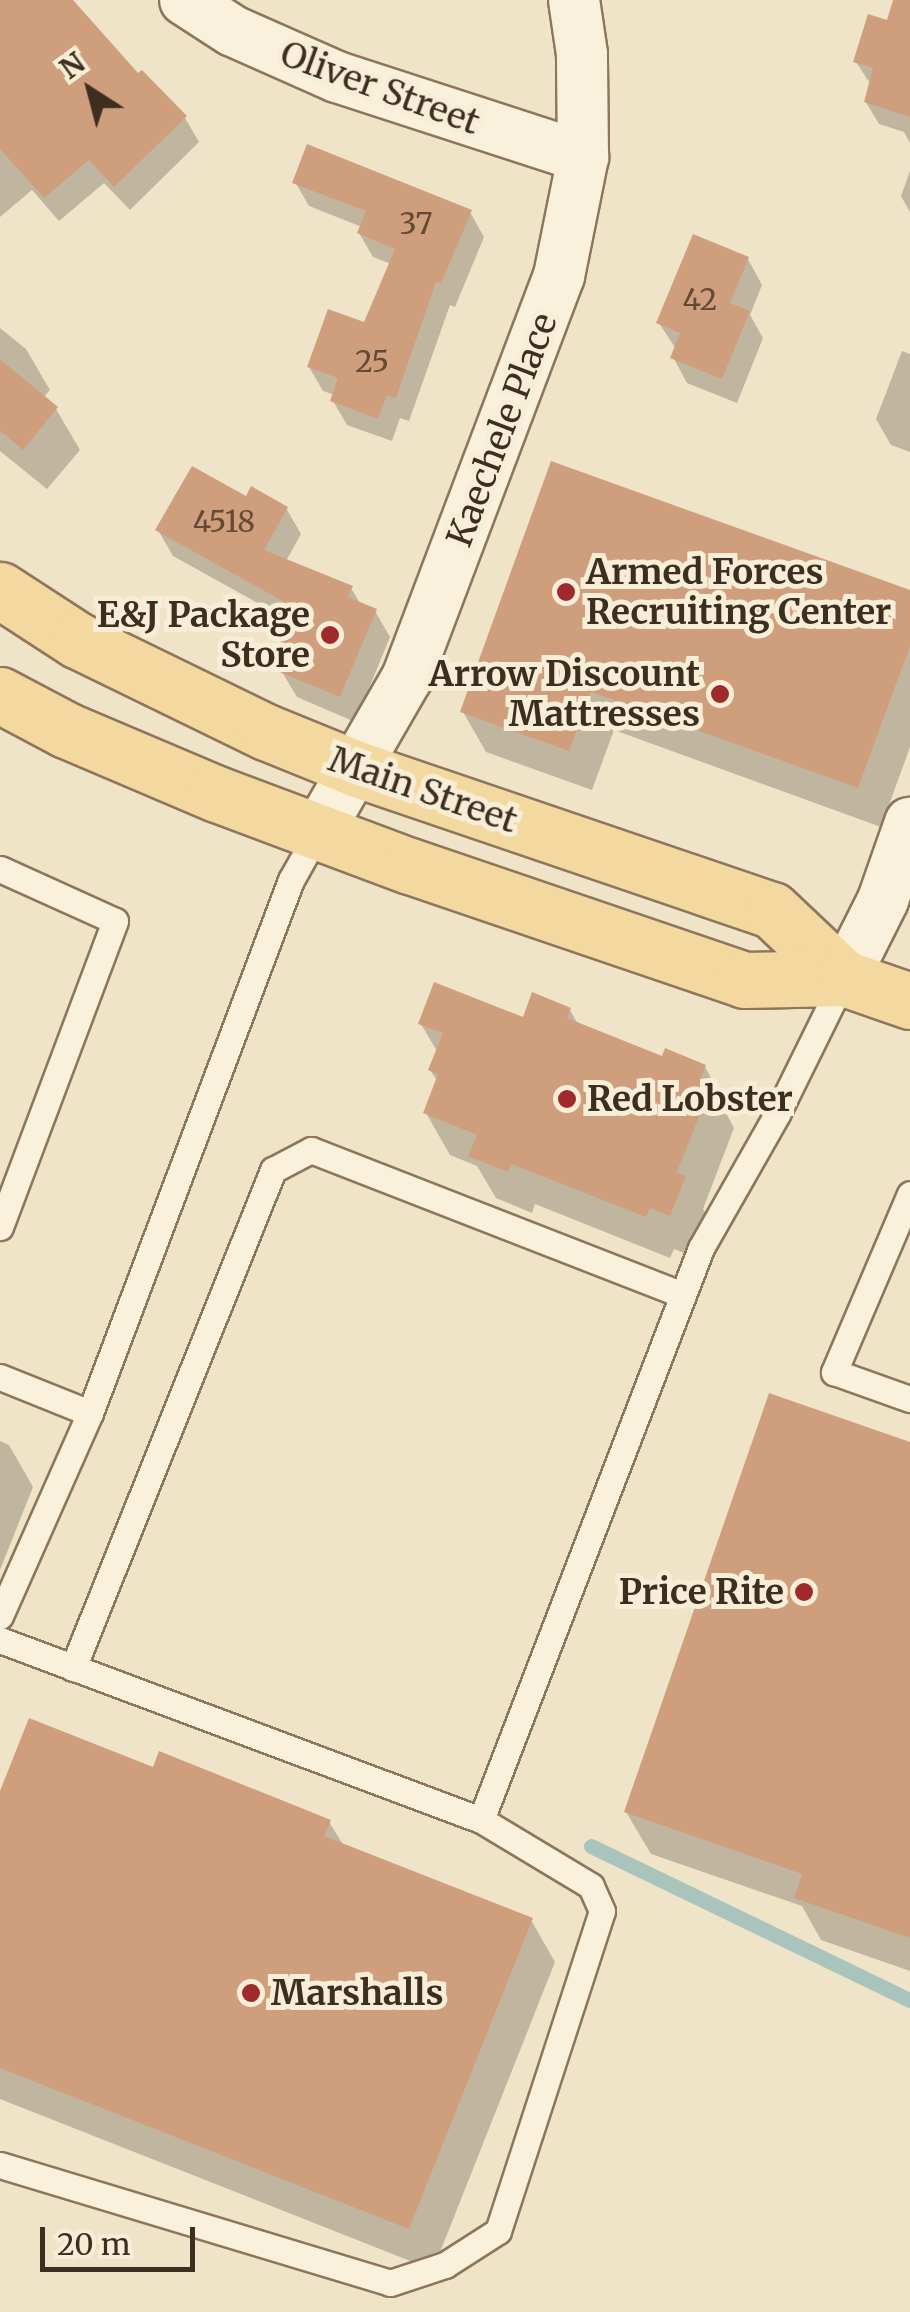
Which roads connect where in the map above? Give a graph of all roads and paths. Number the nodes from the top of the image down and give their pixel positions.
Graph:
1 (185, 0) edge
2 (574, 0) edge
3 (583, 157) junction
4 (0, 590) edge
5 (0, 695) edge
6 (357, 768) junction
7 (910, 823) edge
8 (318, 832) junction
9 (0, 869) edge
10 (844, 978) junction
11 (910, 1001) edge
12 (910, 1194) edge
13 (0, 1226) edge
14 (683, 1295) junction
15 (0, 1378) edge
16 (910, 1399) edge
17 (90, 1413) junction
18 (0, 1616) edge
19 (0, 1640) edge
20 (73, 1668) junction
21 (481, 1820) junction
22 (0, 2165) edge

1 - 3 street, Oliver Street
2 - 3 street, Kaechele Place
3 - 6 street, Kaechele Place
4 - 6 main road, Main Street
5 - 8 main road, Main Street
6 - 8 street, Kaechele Place
6 - 10 main road, Main Street
7 - 10 street
8 - 10 main road, Main Street
8 - 17 lane
9 - 13 lane
10 - 11 main road, Main Street
10 - 14 lane
12 - 16 lane
14 - 20 lane
14 - 21 lane
15 - 17 lane
17 - 18 lane
19 - 20 lane
20 - 21 lane
21 - 22 lane

